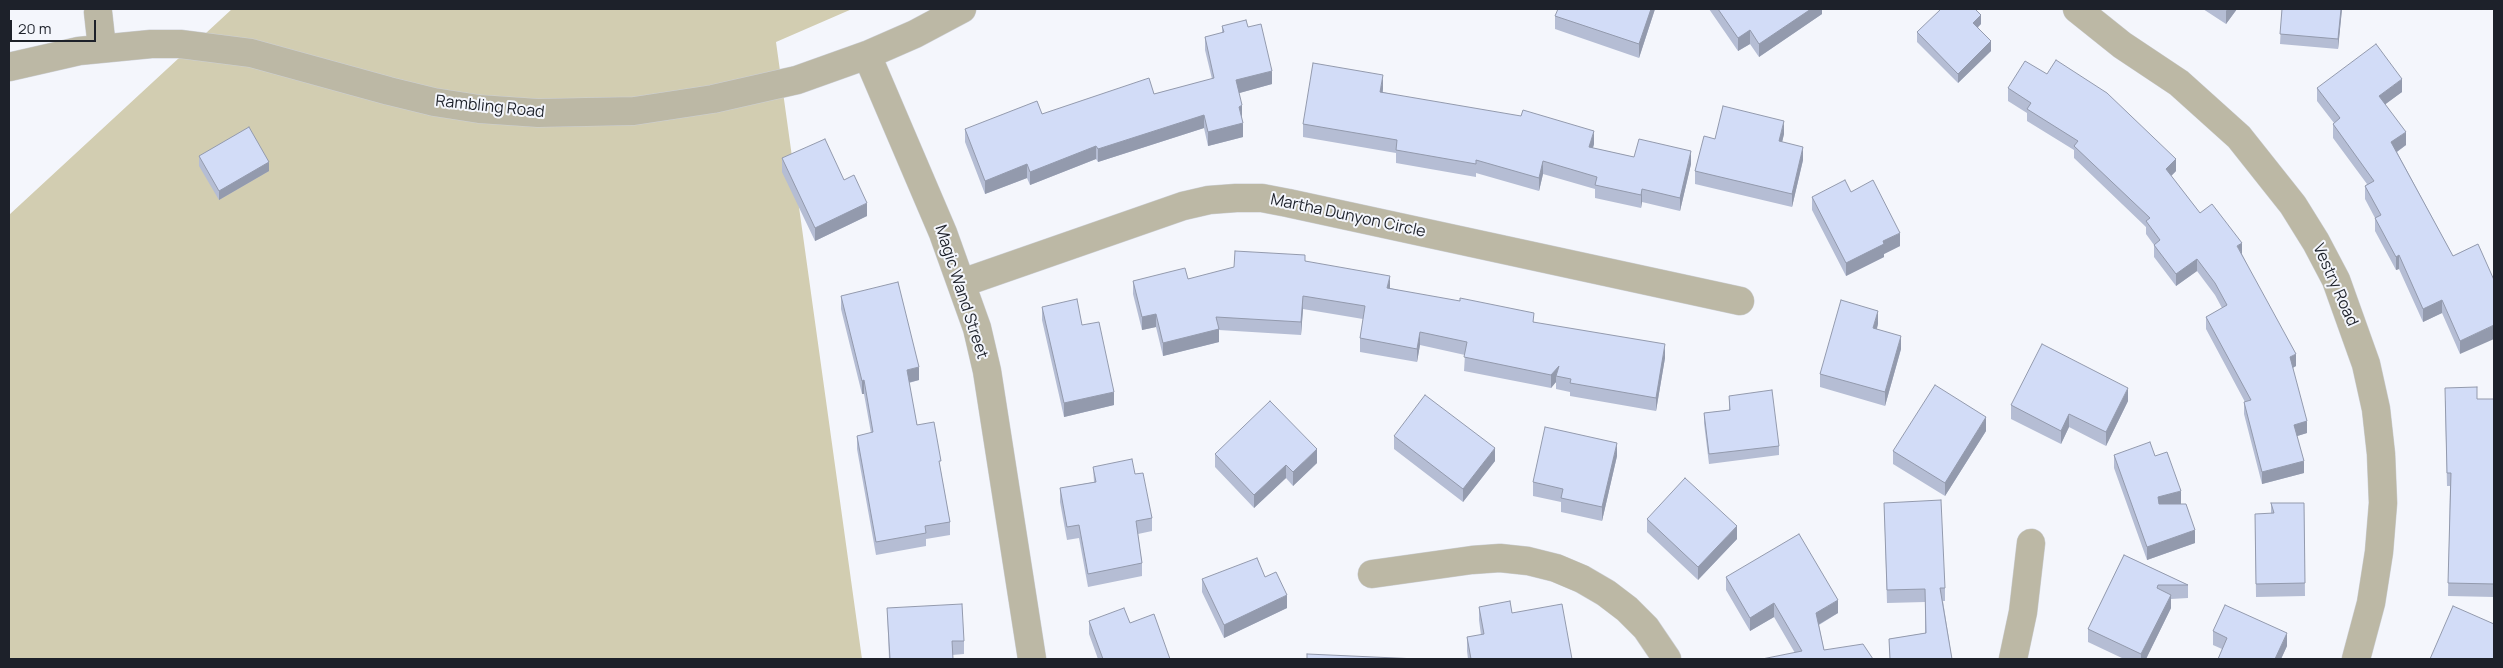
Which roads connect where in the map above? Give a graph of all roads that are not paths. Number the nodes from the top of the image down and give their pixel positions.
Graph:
1 (962, 9) edge
2 (2077, 9) edge
3 (97, 10) edge
4 (102, 48) junction
5 (867, 54) junction
6 (9, 67) edge
7 (962, 282) junction
8 (1740, 302) dead end
9 (2031, 543) dead end
10 (1372, 574) dead end
11 (1032, 659) edge
12 (1667, 659) edge
13 (2013, 659) edge
14 (2356, 659) edge

1 - 5 street, Rambling Road
2 - 14 street, Vestry Road
3 - 4 street
4 - 5 street, Rambling Road
4 - 6 street, Rambling Road
5 - 7 street, Magic Wand Street
7 - 8 street, Martha Dunyon Circle
7 - 11 street, Magic Wand Street
9 - 13 street
10 - 12 street

